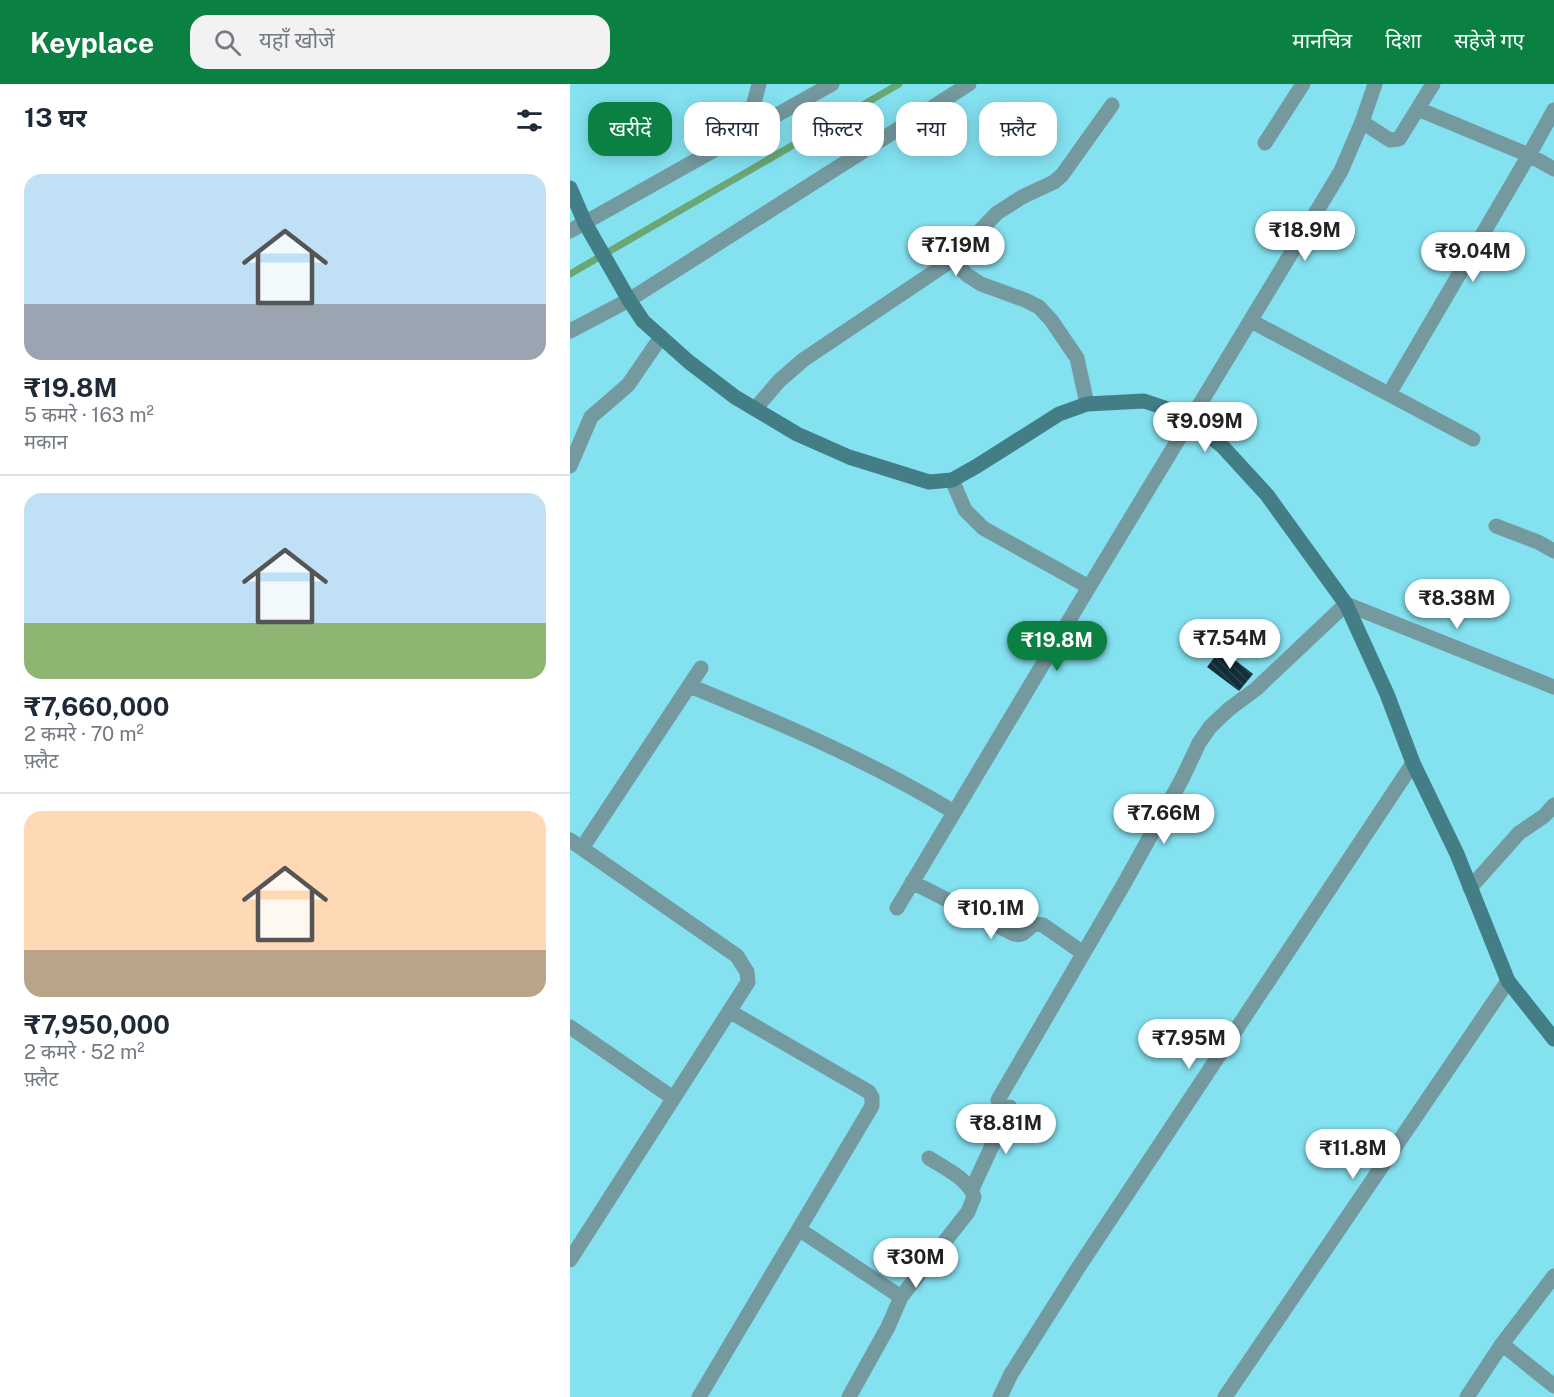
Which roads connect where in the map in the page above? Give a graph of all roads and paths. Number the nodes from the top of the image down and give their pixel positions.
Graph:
1 (759, 84) edge
2 (832, 84) edge
3 (969, 84) edge
4 (1303, 84) edge
5 (1375, 84) edge
6 (1433, 84) edge
7 (754, 102) edge
8 (1112, 105) dead end
9 (1418, 109) junction
10 (1554, 110) edge
11 (780, 114) edge
12 (1362, 122) junction
13 (1265, 143) dead end
14 (1529, 155) junction
15 (708, 156) edge
16 (1554, 169) edge
17 (570, 188) edge
18 (588, 228) junction
19 (570, 231) edge
20 (952, 260) junction
21 (627, 296) junction
22 (1251, 321) junction
23 (570, 331) edge
24 (661, 337) junction
25 (1389, 394) junction
26 (1086, 404) junction
27 (755, 409) junction
28 (1190, 420) junction
29 (1473, 439) dead end
30 (570, 466) edge
31 (952, 480) junction
32 (1496, 526) dead end
33 (1554, 551) edge
34 (1089, 587) junction
35 (1346, 604) junction
36 (701, 668) dead end
37 (690, 686) junction
38 (1554, 687) edge
39 (1413, 763) junction
40 (1554, 805) edge
41 (954, 812) junction
42 (576, 844) edge
43 (912, 882) junction
44 (1470, 888) junction
45 (897, 908) dead end
46 (1083, 953) junction
47 (1508, 981) junction
48 (729, 1011) junction
49 (570, 1027) edge
50 (1554, 1039) edge
51 (673, 1098) junction
52 (928, 1158) dead end
53 (972, 1189) junction
54 (800, 1230) junction
55 (570, 1260) edge
56 (1554, 1276) edge
57 (902, 1297) junction
58 (1502, 1344) junction
59 (1554, 1386) edge
60 (699, 1397) edge
61 (849, 1397) edge
62 (1000, 1397) edge
63 (1225, 1397) edge
64 (1467, 1397) edge

1 - 7 street
2 - 11 street
3 - 21 street
4 - 13 street
5 - 12 street
6 - 9 street
8 - 20 street
9 - 12 street
9 - 14 street
10 - 14 street
12 - 22 street
14 - 16 street
14 - 25 street
15 - 18 street
17 - 18 street
18 - 19 street
18 - 21 street
20 - 26 street
20 - 27 street
21 - 23 street
21 - 24 street
22 - 25 street
22 - 28 street
24 - 27 street
24 - 30 street
25 - 29 street
26 - 28 street
26 - 31 street
27 - 31 street
28 - 34 street
28 - 35 street
31 - 34 street
32 - 33 street
34 - 41 street
35 - 38 street
35 - 39 street
35 - 46 street
36 - 37 street
37 - 41 street
37 - 42 street
39 - 44 street
39 - 62 street
40 - 44 street
41 - 43 street
42 - 48 street
43 - 45 street
43 - 46 street
44 - 47 street
46 - 53 street
47 - 50 street
47 - 63 street
48 - 51 street
48 - 54 street
49 - 51 street
51 - 55 street
52 - 53 street
53 - 57 street
54 - 57 street
54 - 60 street
56 - 58 street
57 - 61 street
58 - 59 street
58 - 64 street

